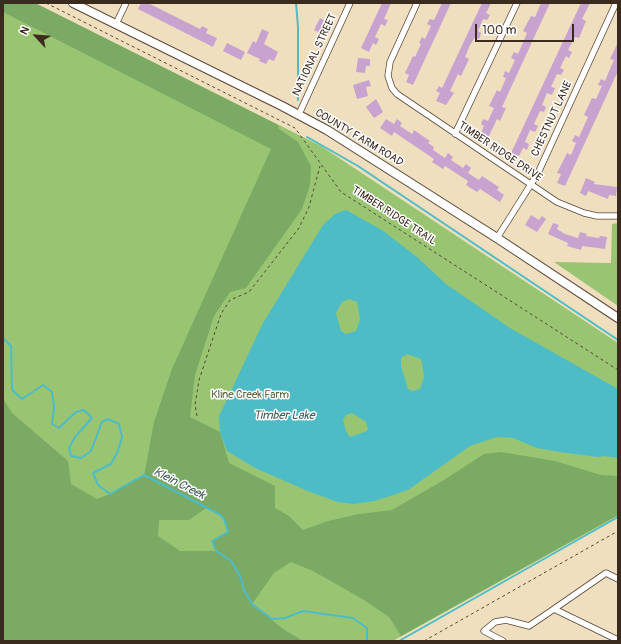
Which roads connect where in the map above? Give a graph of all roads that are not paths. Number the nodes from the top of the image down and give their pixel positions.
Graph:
1 (73, 3) edge
2 (126, 3) edge
3 (350, 3) edge
4 (417, 3) edge
5 (517, 3) edge
6 (616, 3) edge
7 (116, 24) junction
8 (298, 114) junction
9 (455, 134) junction
10 (531, 185) junction
11 (618, 216) edge
12 (497, 238) junction
13 (618, 318) edge
14 (618, 579) edge
15 (554, 609) junction
16 (618, 640) edge
17 (503, 641) edge

1 - 7 main road, COUNTY FARM ROAD
2 - 7 street
3 - 8 street, NATIONAL STREET
4 - 9 street, TIMBER RIDGE DRIVE
5 - 9 street
6 - 10 street, CHESTNUT LANE
7 - 8 main road, COUNTY FARM ROAD
8 - 12 main road, COUNTY FARM ROAD
9 - 10 street, TIMBER RIDGE DRIVE
10 - 11 street, TIMBER RIDGE DRIVE
10 - 12 street, CHESTNUT LANE
12 - 13 main road, COUNTY FARM ROAD
14 - 15 street
15 - 16 street
15 - 17 street

